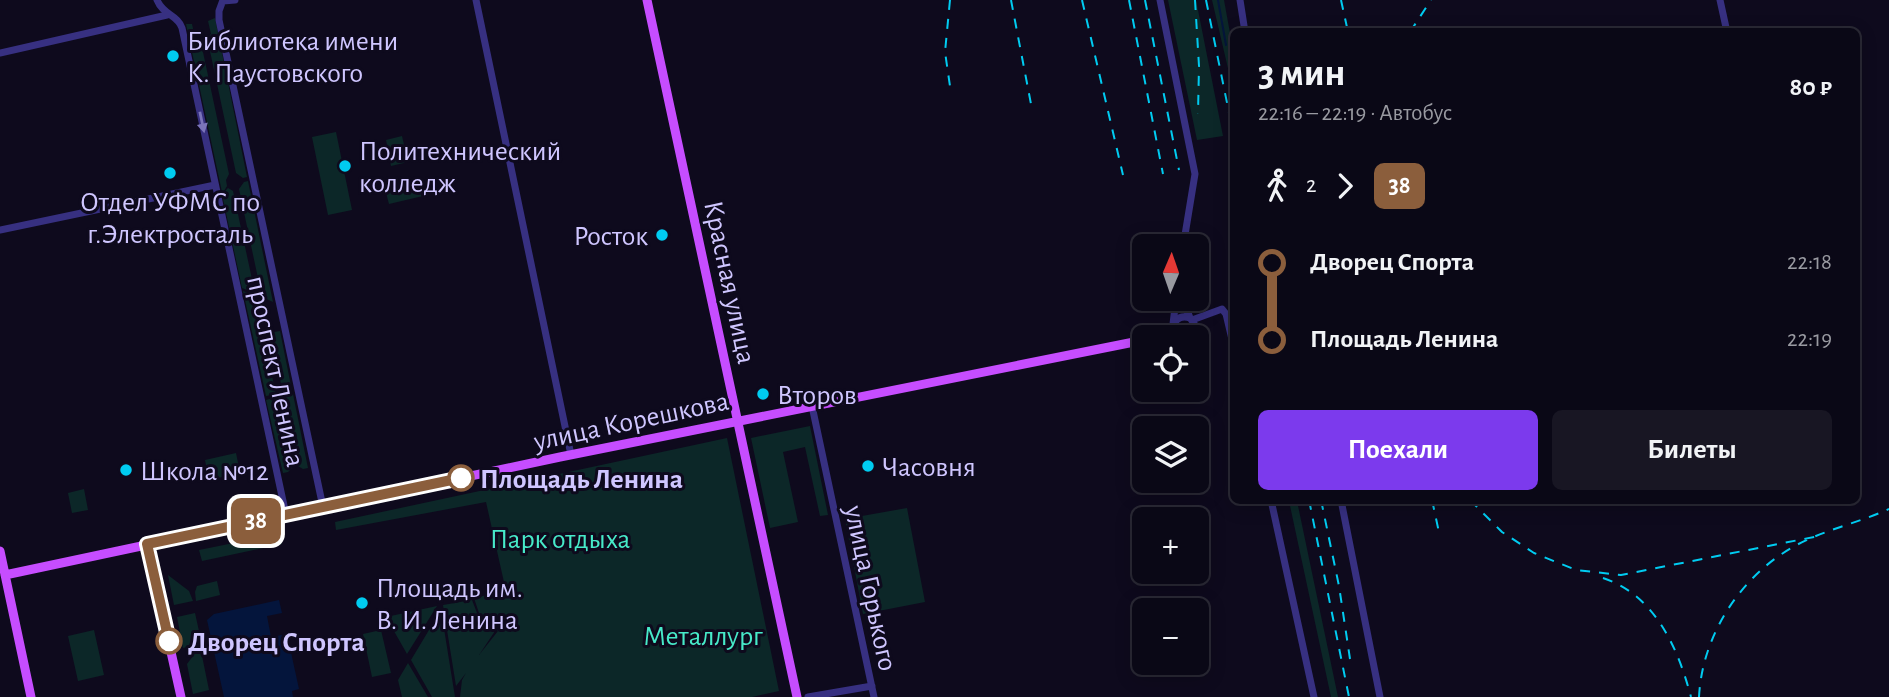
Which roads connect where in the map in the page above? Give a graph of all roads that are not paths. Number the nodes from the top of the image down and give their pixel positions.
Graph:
1 (157, 0) edge
2 (223, 0) edge
3 (235, 0) edge
4 (476, 0) edge
5 (647, 0) edge
6 (1160, 0) edge
7 (1240, 0) edge
8 (1720, 0) edge
9 (167, 15) junction
10 (1244, 28) edge
11 (1726, 28) edge
12 (0, 53) edge
13 (215, 185) junction
14 (0, 230) edge
15 (1185, 234) edge
16 (1188, 312) edge
17 (1191, 319) junction
18 (1178, 325) edge
19 (1194, 325) edge
20 (1230, 332) edge
21 (1132, 342) edge
22 (812, 406) junction
23 (738, 421) junction
24 (571, 455) junction
25 (1271, 504) edge
26 (1342, 504) edge
27 (323, 507) junction
28 (286, 515) junction
29 (147, 544) junction
30 (0, 551) edge
31 (5, 575) junction
32 (872, 686) junction
33 (31, 697) edge
34 (181, 697) edge
35 (797, 697) edge
36 (808, 697) edge
37 (874, 697) edge
38 (1314, 697) edge
39 (1380, 697) edge

1 - 9 street, проспект Ленина
2 - 3 street
2 - 27 street, проспект Ленина
4 - 24 street
5 - 23 main road, Красная улица
6 - 15 street
7 - 10 street
8 - 11 street
9 - 12 street
9 -> 13 street, проспект Ленина
13 - 14 street
13 - 28 street, проспект Ленина
16 - 17 street
17 - 18 street
17 - 19 street
17 - 20 street
21 - 22 main road, улица Корешкова
22 - 23 main road, улица Корешкова
22 - 32 street, улица Горького
23 - 24 main road, улица Корешкова
23 - 35 main road, Красная улица
24 - 27 main road, улица Корешкова
25 - 38 street
26 - 39 street
27 - 28 main road, улица Корешкова
28 - 29 main road, улица Корешкова
29 - 31 main road, улица Корешкова
29 - 34 main road
30 - 31 main road
31 - 33 main road
32 - 36 street
32 - 37 street, улица Горького

